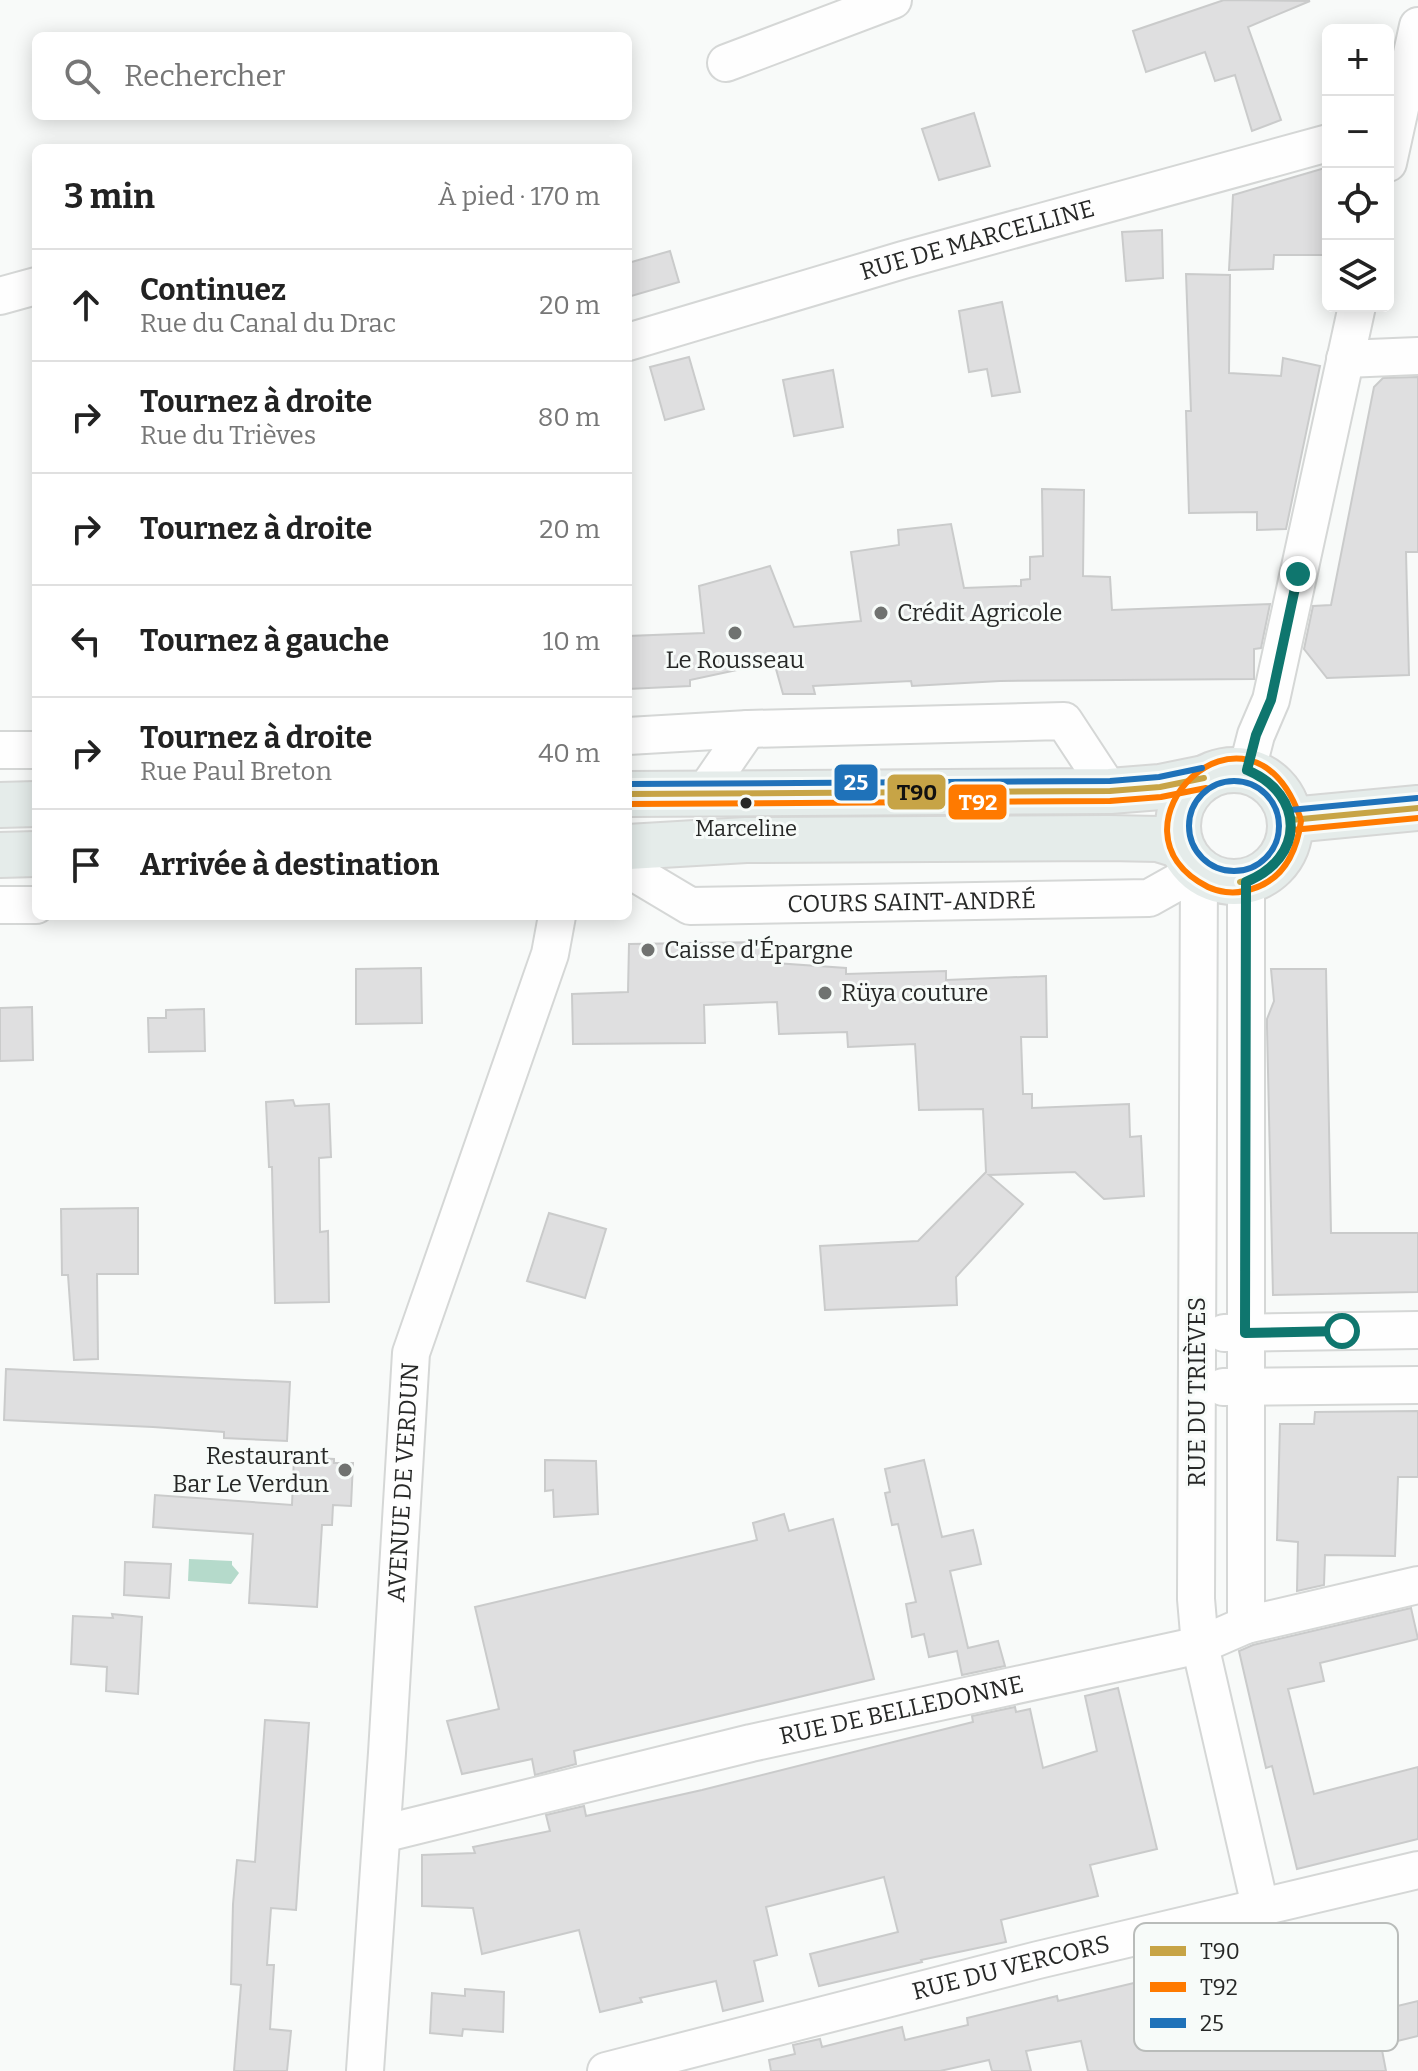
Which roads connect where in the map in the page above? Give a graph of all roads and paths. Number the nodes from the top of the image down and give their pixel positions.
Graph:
1 (893, 0) edge
2 (1418, 26) edge
3 (726, 63) dead end
4 (1401, 123) edge
5 (1322, 145) edge
6 (1394, 145) edge
7 (32, 287) edge
8 (0, 296) edge
9 (1356, 312) edge
10 (632, 341) edge
11 (1418, 356) edge
12 (1345, 359) junction
13 (748, 729) junction
14 (632, 736) edge
15 (1247, 770) junction
16 (1204, 778) junction
17 (1110, 791) junction
18 (704, 793) junction
19 (632, 794) edge
20 (32, 804) edge
21 (0, 805) edge
22 (1418, 808) edge
23 (1291, 820) junction
24 (632, 847) edge
25 (32, 854) edge
26 (0, 855) edge
27 (1190, 858) junction
28 (632, 871) edge
29 (1246, 882) junction
30 (0, 905) edge
31 (32, 905) edge
32 (556, 920) edge
33 (1418, 1330) edge
34 (1245, 1333) junction
35 (1197, 1334) junction
36 (1418, 1385) edge
37 (1245, 1387) junction
38 (1198, 1388) junction
39 (1418, 1585) edge
40 (1246, 1625) junction
41 (1200, 1645) junction
42 (382, 1834) junction
43 (1418, 1870) edge
44 (1260, 1906) junction
45 (1190, 1923) edge
46 (1134, 1937) edge
47 (365, 2071) edge
48 (606, 2071) edge

1 - 3 street
2 - 4 street
4 - 6 street
5 - 10 street, RUE DE MARCELLINE
7 - 8 street
9 - 12 street
11 - 12 street
12 - 15 street
13 - 14 street
13 - 17 street
13 - 18 street
15 - 16 main road
15 - 23 main road
16 - 17 main road
16 - 27 main road
17 - 18 main road
18 - 19 main road
20 - 21 main road
22 - 23 main road
23 - 29 main road
24 - 27 main road
25 - 26 main road
27 - 28 street, COURS SAINT-ANDRÉ
27 - 29 main road
27 - 35 street, RUE DU TRIÈVES
29 - 34 street, RUE DU TRIÈVES
30 - 31 street
32 - 42 street, AVENUE DE VERDUN
33 - 34 street
34 - 35 street
34 - 37 street, RUE DU TRIÈVES
35 - 38 street, RUE DU TRIÈVES
36 - 37 street
37 - 38 street
37 - 40 street, RUE DU TRIÈVES
38 - 41 street, RUE DU TRIÈVES
39 - 40 street, RUE DE BELLEDONNE
40 - 41 street, RUE DE BELLEDONNE
41 - 42 street, RUE DE BELLEDONNE
41 - 44 street, RUE DU TRIÈVES
42 - 47 street, AVENUE DE VERDUN
43 - 44 street, RUE DU VERCORS
44 - 45 street, RUE DU VERCORS
46 - 48 street, RUE DU VERCORS

